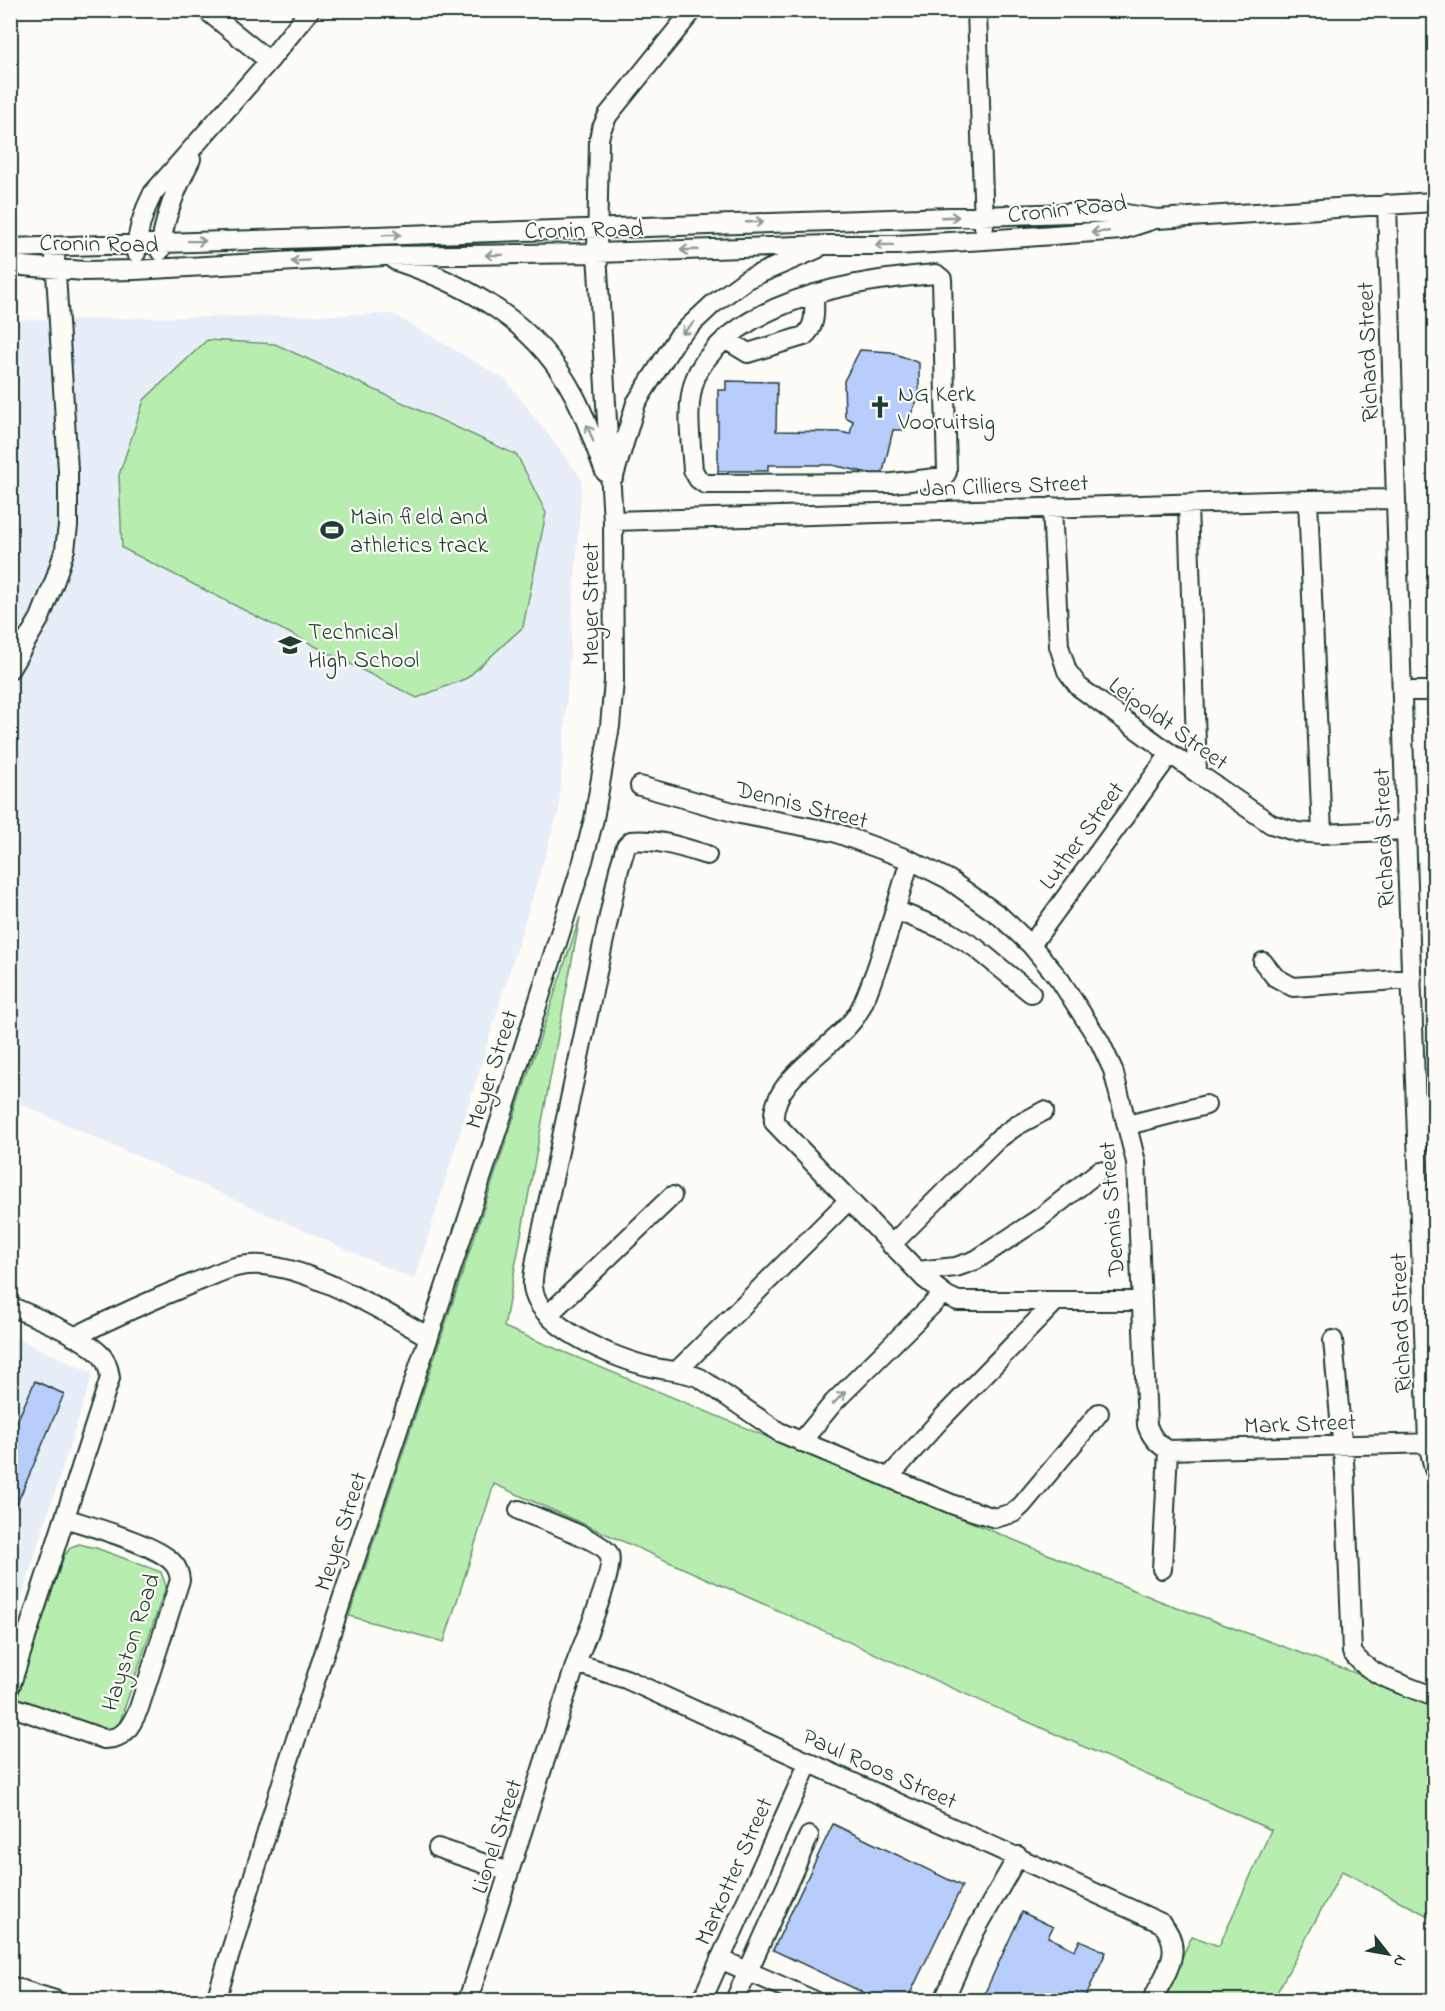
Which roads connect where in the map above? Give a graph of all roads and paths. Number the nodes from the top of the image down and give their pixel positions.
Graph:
1 (206, 10) edge
2 (310, 10) edge
3 (693, 10) edge
4 (977, 10) edge
5 (269, 61) junction
6 (201, 141) junction
7 (1434, 202) edge
8 (1387, 204) junction
9 (983, 216) junction
10 (917, 218) junction
11 (1157, 219) junction
12 (597, 227) junction
13 (985, 240) junction
14 (161, 242) junction
15 (136, 244) junction
16 (916, 244) junction
17 (827, 245) junction
18 (55, 246) junction
19 (10, 248) edge
20 (597, 254) junction
21 (384, 256) junction
22 (10, 265) edge
23 (158, 268) junction
24 (55, 269) junction
25 (135, 270) junction
26 (915, 276) junction
27 (814, 294) junction
28 (725, 339) junction
29 (610, 488) junction
30 (1396, 499) junction
31 (1308, 500) junction
32 (1188, 505) junction
33 (1052, 507) junction
34 (613, 521) junction
35 (10, 669) edge
36 (1402, 691) junction
37 (1434, 691) edge
38 (1170, 754) junction
39 (1197, 773) junction
40 (639, 786) dead end
41 (1406, 830) junction
42 (1322, 834) junction
43 (707, 855) dead end
44 (909, 860) junction
45 (895, 910) junction
46 (1031, 945) junction
47 (1263, 962) dead end
48 (1412, 979) junction
49 (1031, 993) dead end
50 (1206, 1105) dead end
51 (1044, 1111) dead end
52 (1128, 1125) junction
53 (1099, 1171) dead end
54 (672, 1196) dead end
55 (849, 1200) junction
56 (891, 1245) junction
57 (917, 1271) junction
58 (943, 1294) junction
59 (1056, 1301) junction
60 (1142, 1301) junction
61 (10, 1306) edge
62 (548, 1315) junction
63 (74, 1337) junction
64 (429, 1337) junction
65 (1333, 1340) dead end
66 (677, 1371) junction
67 (1099, 1413) dead end
68 (801, 1442) junction
69 (1431, 1443) edge
70 (1343, 1446) junction
71 (1168, 1450) junction
72 (1434, 1469) edge
73 (889, 1477) junction
74 (519, 1510) dead end
75 (65, 1518) junction
76 (1162, 1569) dead end
77 (576, 1663) junction
78 (10, 1687) edge
79 (1434, 1697) edge
80 (10, 1706) edge
81 (809, 1762) junction
82 (809, 1836) dead end
83 (438, 1848) dead end
84 (1018, 1856) junction
85 (509, 1872) junction
86 (720, 1959) junction
87 (748, 1972) junction
88 (10, 1986) edge
89 (212, 1994) edge
90 (779, 1994) edge
91 (55, 2001) edge
92 (468, 2001) edge
93 (702, 2001) edge
94 (735, 2001) edge
95 (813, 2001) edge
96 (944, 2001) edge
97 (1152, 2001) edge

1 - 5 street
2 - 5 street
3 - 12 street, Meyer Street
4 - 9 street
5 - 6 street
6 - 14 street
6 - 15 street
7 - 8 street, Cronin Road
8 - 11 street, Cronin Road
8 - 30 street, Richard Street
10 -> 9 street, Cronin Road
9 - 11 street, Cronin Road
9 - 13 street
12 -> 10 street, Cronin Road
10 - 16 street
11 -> 13 street, Cronin Road
14 -> 12 street, Cronin Road
12 - 20 street, Meyer Street
13 - 16 street, Cronin Road
14 - 15 street, Cronin Road
14 - 23 street
15 - 18 street, Cronin Road
15 - 25 street
16 -> 17 street, Cronin Road
16 - 26 street
17 -> 20 street, Cronin Road
17 -> 29 street
18 - 19 street, Cronin Road
18 - 24 street
20 -> 21 street, Cronin Road
20 - 29 street, Meyer Street
21 -> 23 street, Cronin Road
29 -> 21 street
22 - 24 street, Cronin Road
23 - 25 street, Cronin Road
24 - 25 street, Cronin Road
24 - 35 street
26 - 27 street
26 - 28 street
27 - 28 street
27 - 28 street
29 - 34 street, Meyer Street
30 - 31 street, Jan Cilliers Street
30 - 36 street, Richard Street
31 - 32 street, Jan Cilliers Street
31 - 42 street
32 - 33 street, Jan Cilliers Street
32 - 39 street
33 - 34 street, Jan Cilliers Street
33 - 38 street, Leipoldt Street
34 - 64 street, Meyer Street
36 - 37 street
36 - 41 street, Richard Street
38 - 39 street, Leipoldt Street
38 - 46 street, Luther Street
39 - 42 street, Leipoldt Street
40 - 44 street, Dennis Street
41 - 42 street, Leipoldt Street
41 - 48 street, Richard Street
43 - 62 street
44 - 45 street
44 - 46 street, Dennis Street
45 - 49 street
45 - 55 street
46 - 52 street, Dennis Street
47 - 48 street
48 - 69 street, Richard Street
50 - 52 street
51 - 56 street
52 - 60 street, Dennis Street
53 - 57 street
54 - 62 street
55 - 56 street
55 - 66 street
56 - 57 street
57 - 58 street
58 - 59 street
68 -> 58 street
59 - 60 street
59 - 73 street
60 - 71 street, Dennis Street
61 - 63 street
62 - 66 street
63 - 64 street
63 - 75 street
64 - 89 street, Meyer Street
65 - 70 street
66 - 68 street
67 - 73 street
68 - 73 street
69 - 70 street, Mark Street
69 - 72 street, Richard Street
70 - 71 street, Mark Street
70 - 79 street
71 - 76 street
74 - 77 street
75 - 78 street
75 - 80 street, Hayston Road
77 - 81 street, Paul Roos Street
77 - 85 street, Lionel Street
81 - 84 street, Paul Roos Street
81 - 86 street, Markotter Street
82 - 87 street
83 - 85 street
84 - 96 street
84 - 97 street, Paul Roos Street
85 - 92 street, Lionel Street
86 - 87 street
86 - 93 street, Markotter Street
87 - 90 street
87 - 94 street
88 - 91 street
90 - 95 street

